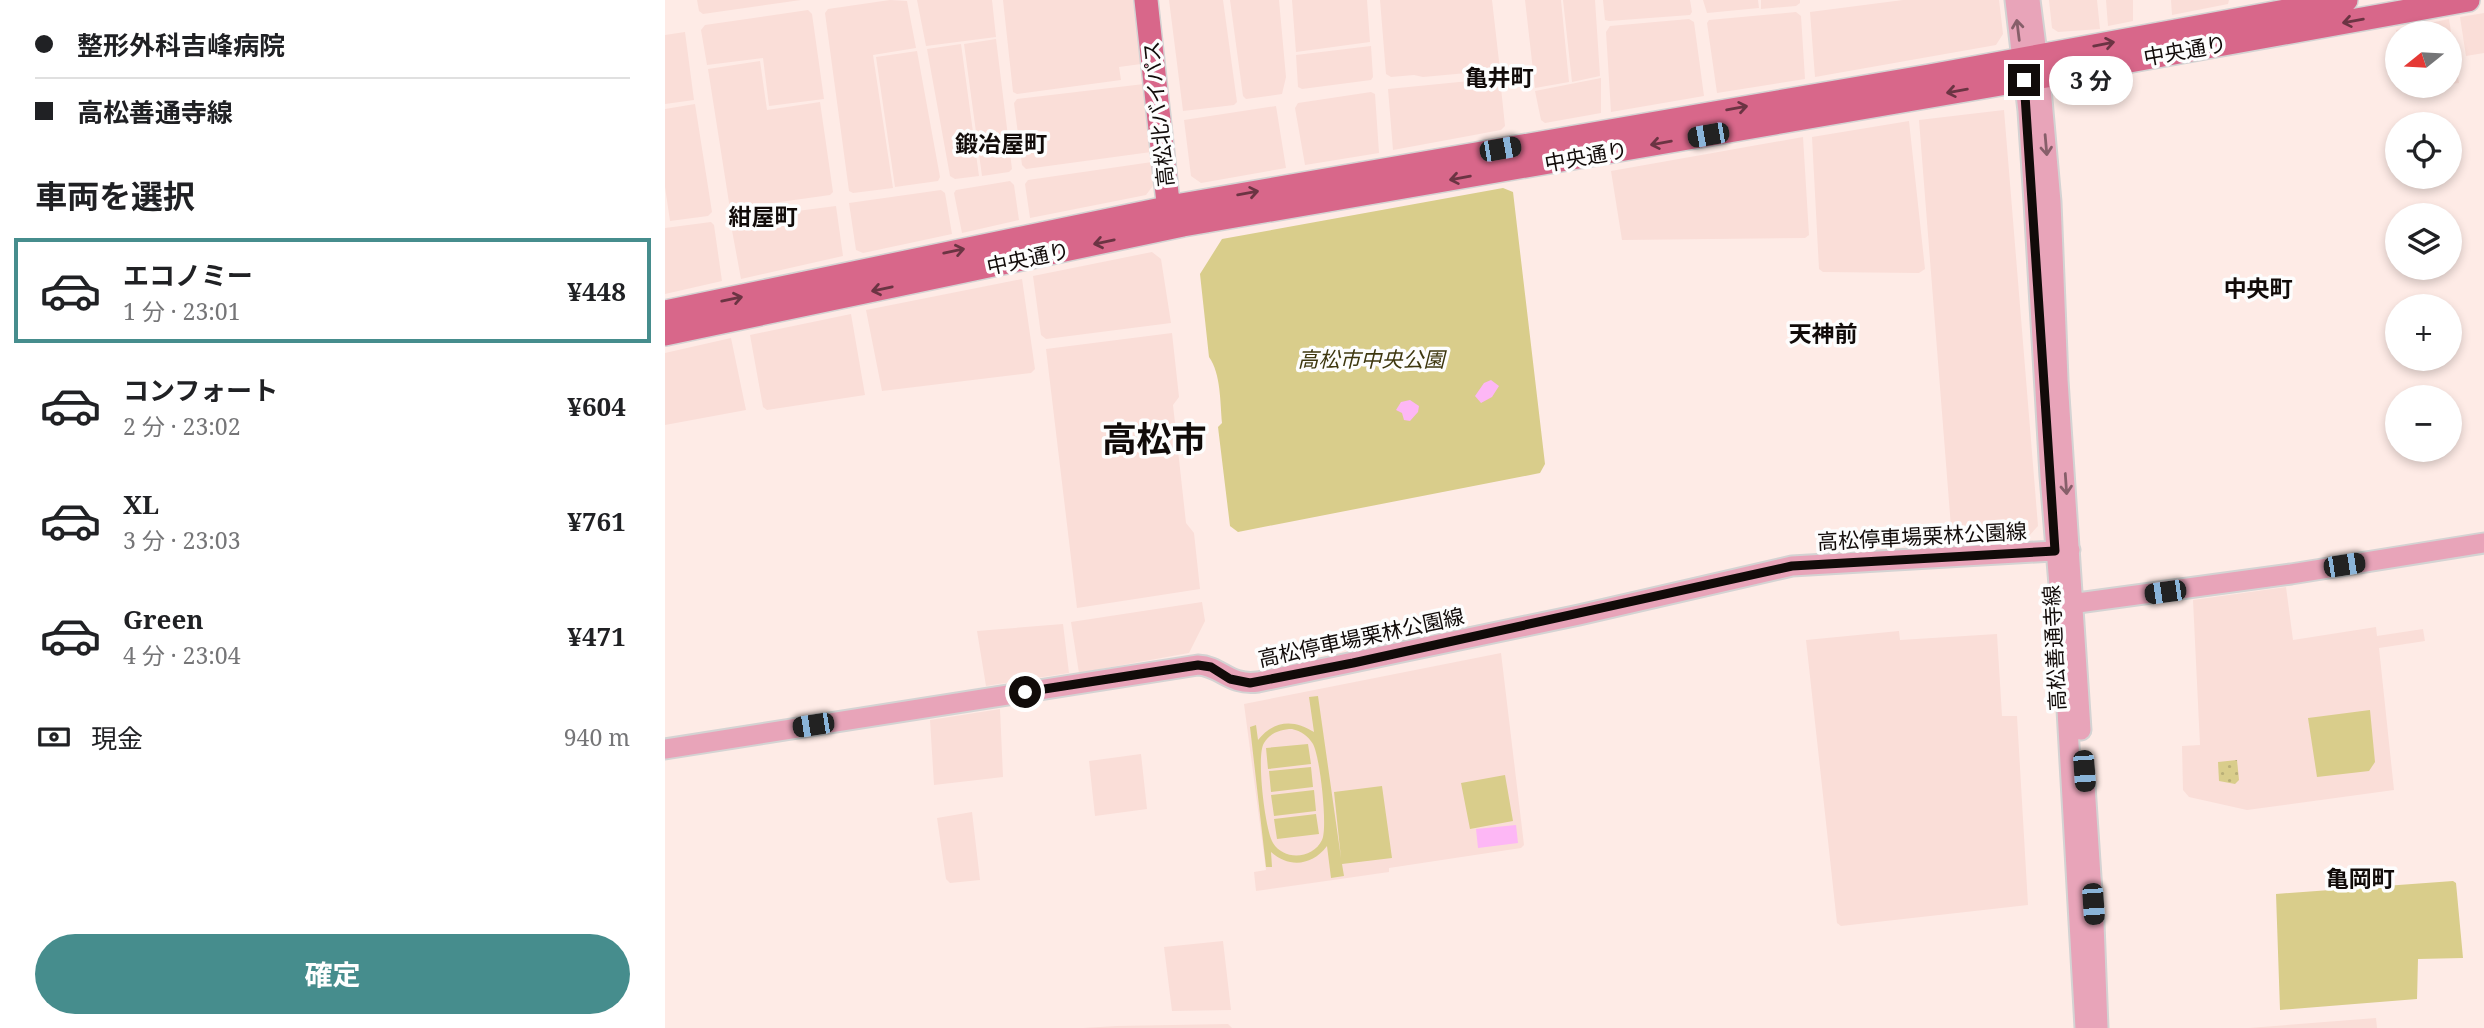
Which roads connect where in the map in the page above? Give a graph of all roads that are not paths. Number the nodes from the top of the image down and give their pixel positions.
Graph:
1 (1146, 0) edge
2 (1158, 0) edge
3 (2015, 0) edge
4 (2030, 0) edge
5 (2346, 0) edge
6 (2468, 0) edge
7 (2031, 68) junction
8 (1176, 216) junction
9 (665, 312) edge
10 (665, 334) edge
11 (2484, 543) edge
12 (2063, 551) junction
13 (2068, 605) junction
14 (665, 749) edge
15 (2085, 1028) edge
16 (2098, 1028) edge

1 - 8 highway, 高松北バイパス
2 - 8 highway, 高松北バイパス
7 -> 3 main road
4 - 7 main road
7 -> 5 highway, 中央通り
6 -> 7 highway, 中央通り
7 - 8 highway, 中央通り
7 - 12 main road, 高松善通寺線
9 -> 8 highway, 中央通り
8 -> 10 highway, 中央通り
11 - 13 main road
12 - 13 main road, 高松善通寺線
12 - 14 main road, 高松停車場栗林公園線
13 - 15 main road, 高松善通寺線
13 - 16 main road, 高松善通寺線

